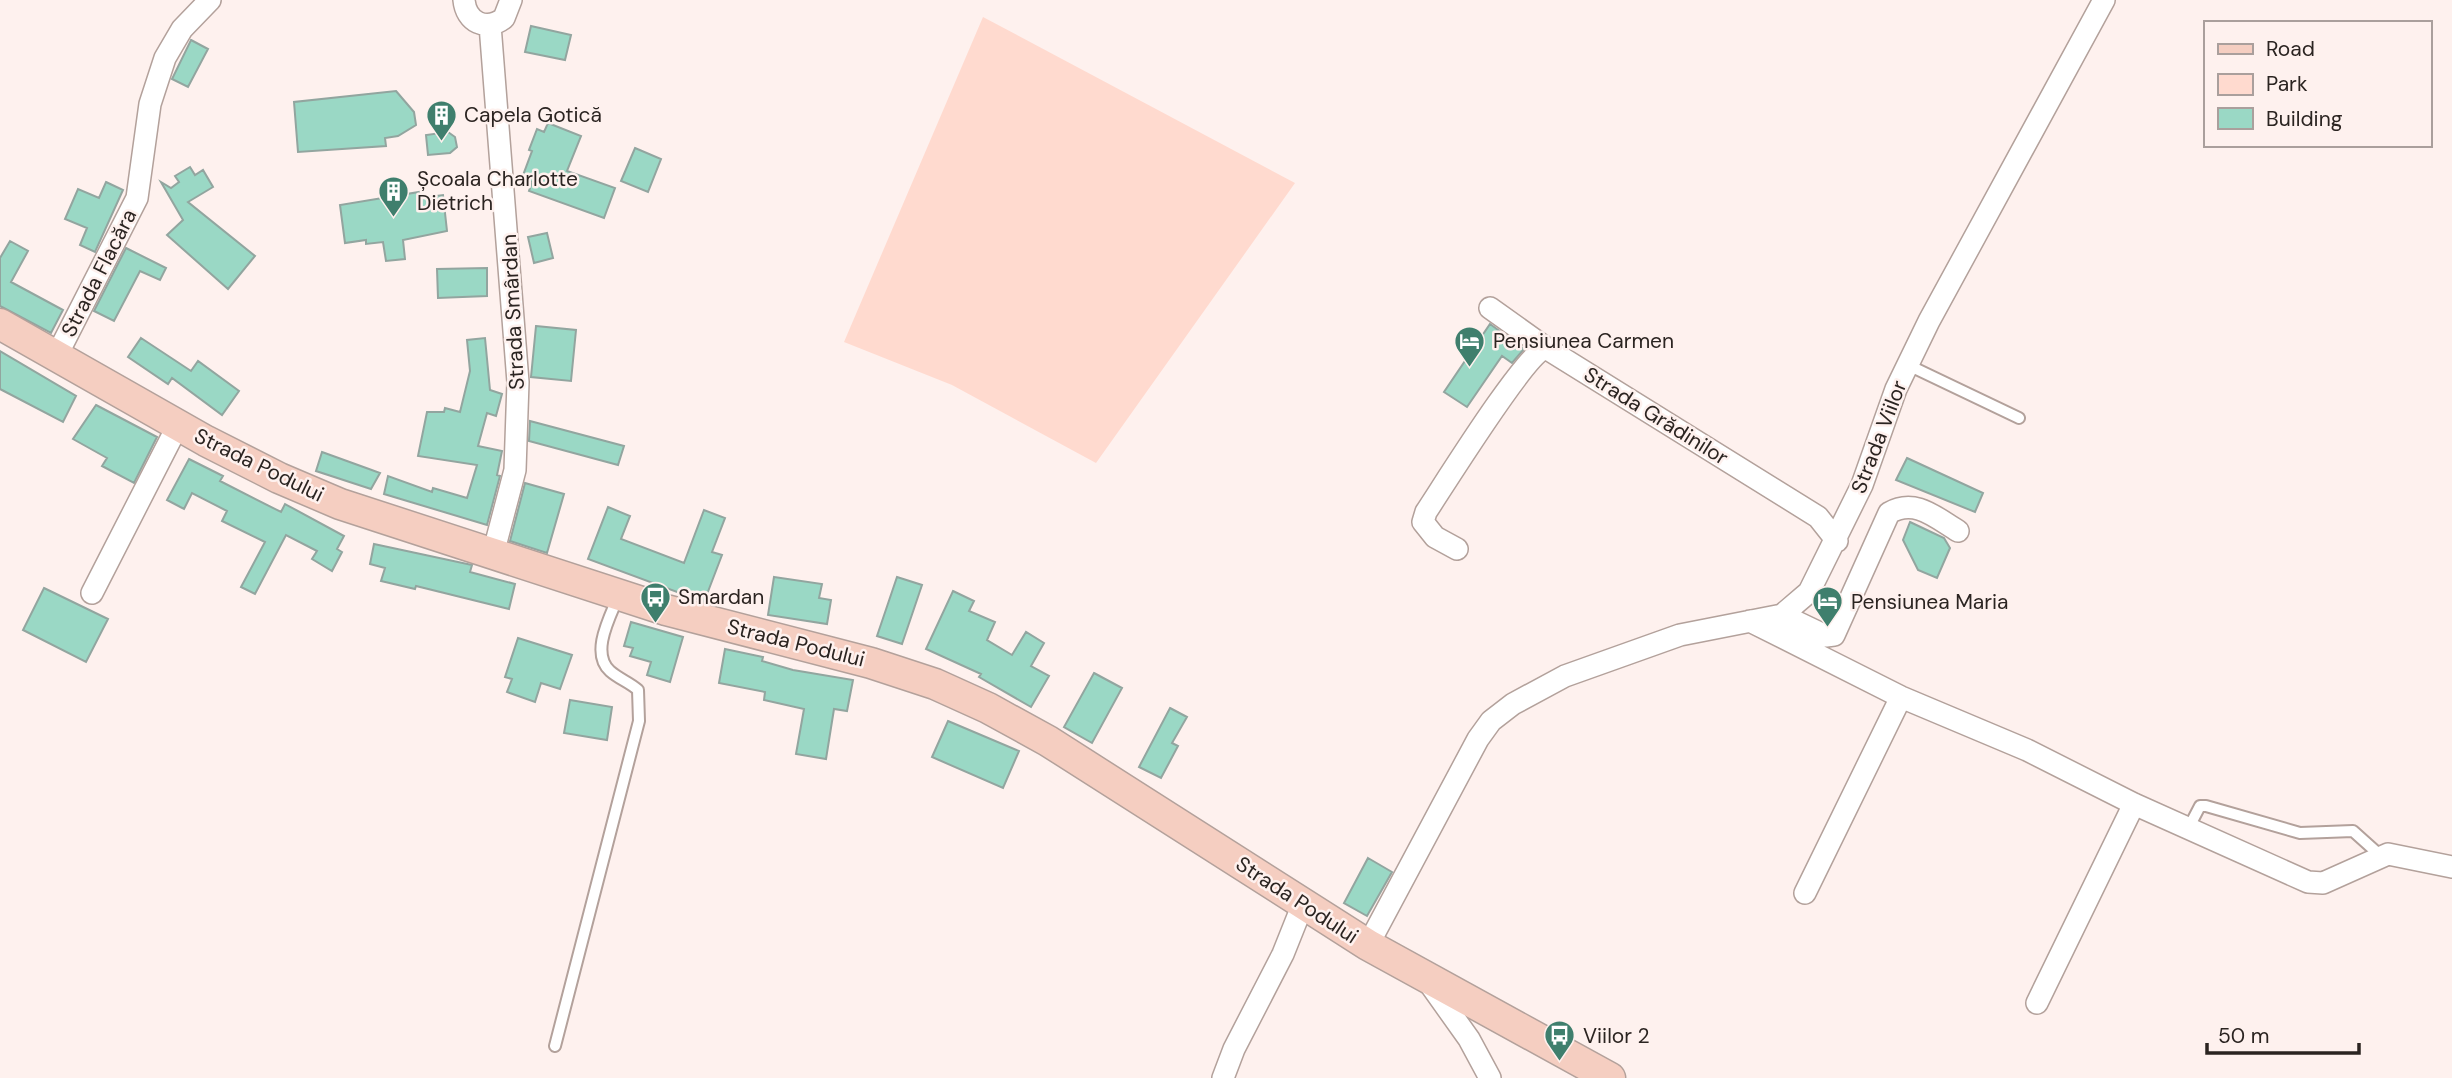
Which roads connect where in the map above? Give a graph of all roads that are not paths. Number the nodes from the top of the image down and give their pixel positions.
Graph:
1 (464, 0) edge
2 (511, 0) edge
3 (2104, 0) edge
4 (196, 4) edge
5 (490, 25) junction
6 (1490, 308) dead end
7 (0, 324) edge
8 (1546, 348) junction
9 (57, 355) junction
10 (1908, 365) junction
11 (2018, 418) dead end
12 (178, 425) junction
13 (1958, 531) dead end
14 (1837, 541) junction
15 (1457, 549) dead end
16 (493, 554) junction
17 (92, 593) dead end
18 (618, 595) junction
19 (1782, 615) junction
20 (1751, 621) junction
21 (1901, 697) junction
22 (1513, 704) joint
23 (2134, 804) junction
24 (2188, 829) junction
25 (2382, 857) junction
26 (2452, 867) edge
27 (1805, 893) dead end
28 (1303, 904) junction
29 (1368, 945) junction
30 (1426, 979) junction
31 (2037, 1003) dead end
32 (555, 1046) dead end
33 (1223, 1078) edge
34 (1490, 1078) edge
35 (1610, 1078) edge

1 - 5 street
2 - 5 street
3 - 10 street, Strada Viilor
4 - 9 street, Strada Flacăra
5 - 16 street, Strada Smârdan
6 - 8 street, Strada Grădinilor
7 - 9 street, Strada Podului
8 - 14 street, Strada Grădinilor
8 - 15 street
9 - 12 street, Strada Podului
10 - 11 lane
10 - 14 street, Strada Viilor
12 - 16 street, Strada Podului
12 - 17 street
13 - 19 street
14 - 19 street, Strada Viilor
16 - 18 street, Strada Podului
18 - 28 street, Strada Podului
18 - 32 lane
19 - 20 street, Strada Viilor
20 - 21 street
20 - 22 street, Strada Viilor
21 - 23 street
21 - 27 street
22 - 29 street, Strada Podului
23 - 24 street
23 - 31 street
24 - 25 street
24 - 25 lane
25 - 26 street
28 - 29 street, Strada Podului
28 - 33 street
29 - 30 street, Strada Podului
30 - 34 street
30 - 35 street, Strada Podului

